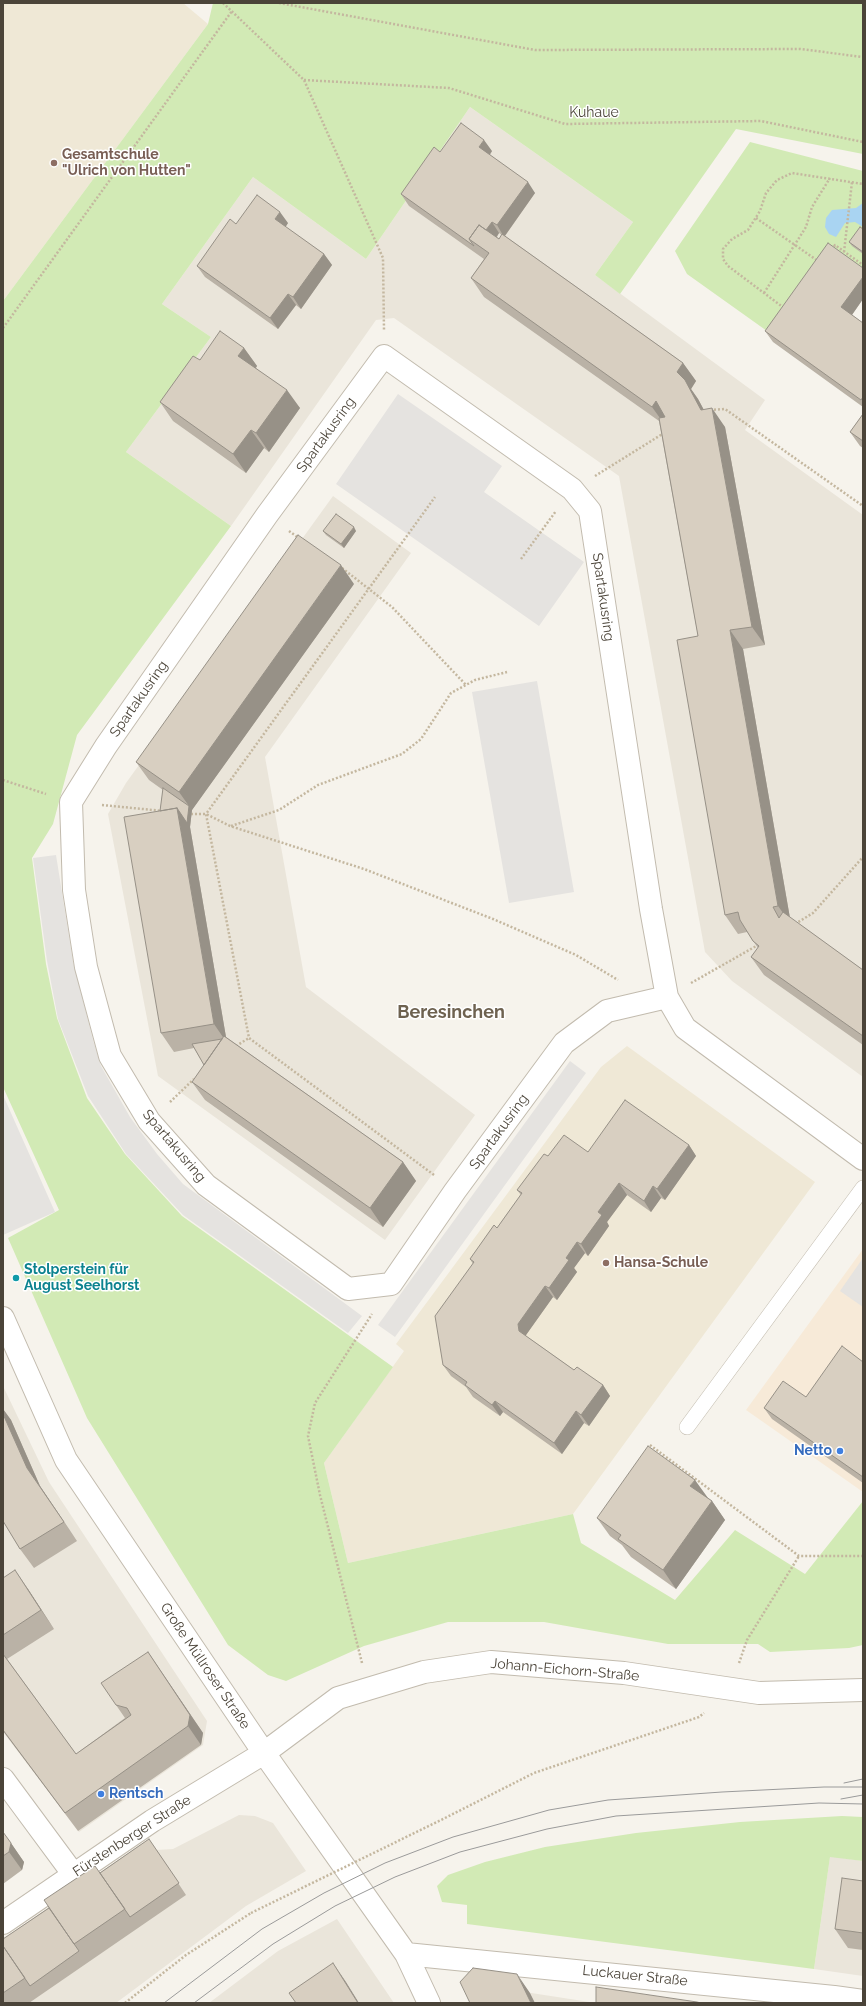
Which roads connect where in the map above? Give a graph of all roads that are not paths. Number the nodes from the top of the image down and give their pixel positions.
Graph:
1 (660, 999) junction
2 (863, 1159) edge
3 (863, 1188) edge
4 (3, 1318) edge
5 (687, 1427) dead end
6 (863, 1690) edge
7 (264, 1753) junction
8 (3, 1779) edge
9 (74, 1874) junction
10 (3, 1923) edge
11 (406, 1954) junction
12 (863, 2001) edge
13 (429, 2003) edge

1 - 1 street, Spartakusring
1 - 2 street, Spartakusring
3 - 5 lane
4 - 7 street, Große Müllroser Straße
6 - 7 street, Johann-Eichorn-Straße
7 - 9 street, Fürstenberger Straße
7 - 11 street, Große Müllroser Straße
8 - 9 street
9 - 10 street, Fürstenberger Straße
11 - 12 street, Luckauer Straße
11 - 13 street, Große Müllroser Straße

